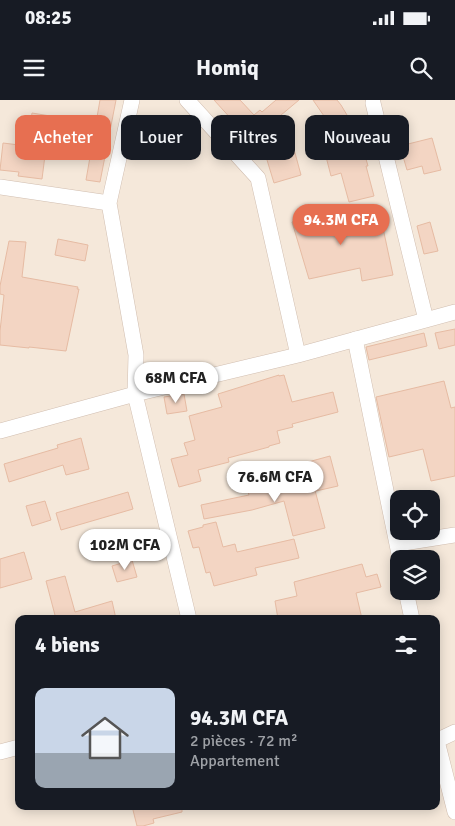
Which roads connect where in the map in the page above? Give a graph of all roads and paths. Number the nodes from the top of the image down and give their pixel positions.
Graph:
1 (132, 100) edge
2 (187, 100) edge
3 (373, 103) dead end
4 (0, 187) edge
5 (109, 203) junction
6 (455, 312) edge
7 (426, 320) junction
8 (355, 339) junction
9 (298, 355) junction
10 (135, 394) junction
11 (0, 431) edge
12 (455, 535) edge
13 (398, 550) edge
14 (402, 550) edge
15 (408, 600) edge
16 (189, 615) edge
17 (411, 615) edge
18 (455, 732) edge
19 (440, 738) edge
20 (15, 748) edge
21 (0, 752) edge
22 (440, 755) edge
23 (455, 812) edge

1 - 5 street
2 - 9 street
3 - 7 street
4 - 5 street
5 - 10 street
6 - 7 street
7 - 8 street
8 - 9 street
8 - 13 street
9 - 10 street
10 - 11 street
10 - 16 street
12 - 14 street
15 - 17 street
18 - 19 street
20 - 21 street
22 - 23 street

